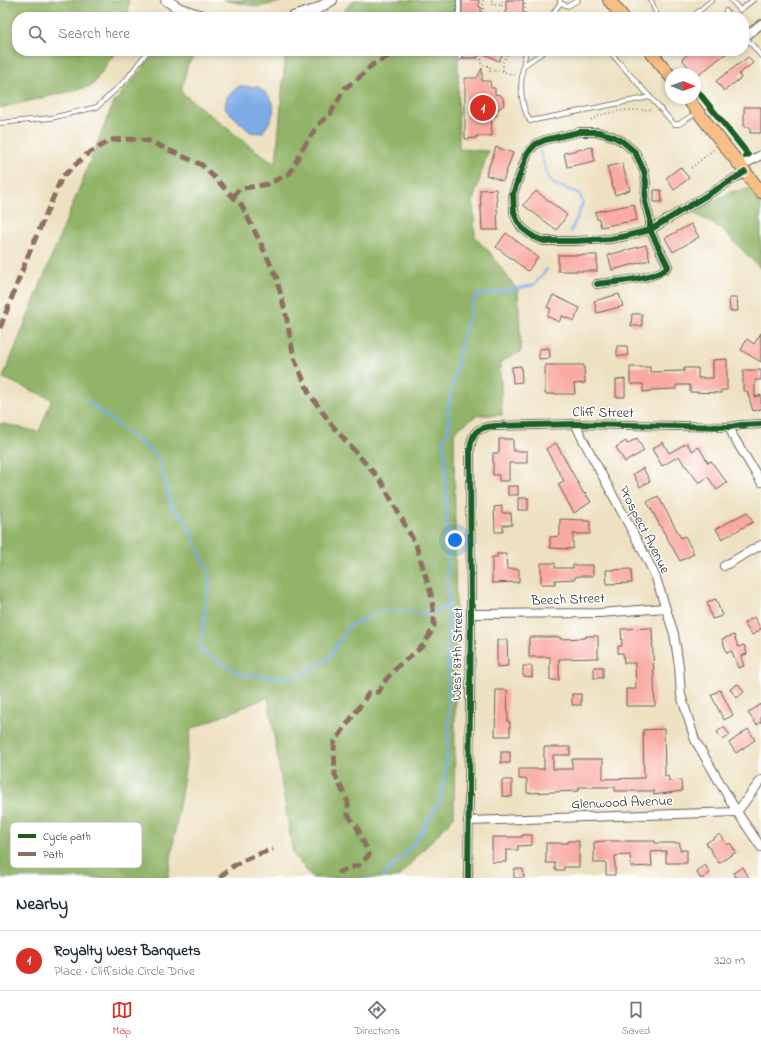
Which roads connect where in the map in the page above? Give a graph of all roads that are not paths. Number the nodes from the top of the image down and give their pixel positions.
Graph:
1 (166, 0) edge
2 (332, 0) edge
3 (459, 0) edge
4 (578, 0) edge
5 (609, 0) edge
6 (652, 0) edge
7 (712, 0) edge
8 (731, 0) edge
9 (753, 0) edge
10 (560, 1) edge
11 (180, 9) junction
12 (178, 12) edge
13 (189, 12) edge
14 (309, 12) edge
15 (460, 12) edge
16 (554, 12) edge
17 (619, 12) edge
18 (655, 12) edge
19 (698, 12) edge
20 (761, 24) edge
21 (749, 33) edge
22 (749, 41) edge
23 (144, 56) edge
24 (525, 56) edge
25 (538, 56) edge
26 (613, 56) edge
27 (654, 56) edge
28 (761, 56) edge
29 (523, 66) junction
30 (665, 70) edge
31 (650, 97) junction
32 (692, 104) edge
33 (698, 112) junction
34 (0, 124) edge
35 (761, 155) edge
36 (743, 169) junction
37 (761, 192) edge
38 (650, 230) junction
39 (597, 284) dead end
40 (576, 424) junction
41 (761, 424) edge
42 (730, 427) junction
43 (476, 431) joint
44 (761, 482) edge
45 (761, 545) edge
46 (724, 566) dead end
47 (665, 608) junction
48 (471, 614) junction
49 (761, 780) edge
50 (737, 812) junction
51 (468, 821) junction
52 (761, 847) edge
53 (468, 878) edge

1 - 11 street
2 - 14 street
3 - 15 lane
4 - 10 lane
5 - 17 main road
6 - 18 lane
7 - 19 lane
8 - 9 lane
10 - 16 lane
11 - 12 lane
11 - 13 street
20 - 21 street
22 - 28 lane
23 - 34 lane
24 - 29 lane
25 - 29 lane
26 - 31 lane
27 - 30 main road
29 - 31 lane
31 - 33 lane
32 - 33 main road
33 - 36 main road
35 - 36 street
36 - 37 main road
36 - 38 street
38 - 38 street
38 - 39 street
40 - 42 street, Cliff Street
40 - 43 street, Cliff Street
40 - 47 street, Prospect Avenue
41 - 42 street, Cliff Street
42 - 44 street
43 - 48 street, West 87th Street
45 - 46 street
47 - 48 street, Beech Street
47 - 50 street, Prospect Avenue
48 - 51 street, West 87th Street
49 - 50 street
50 - 51 street, Glenwood Avenue
50 - 52 street, Prospect Avenue
51 - 53 street, West 87th Street

